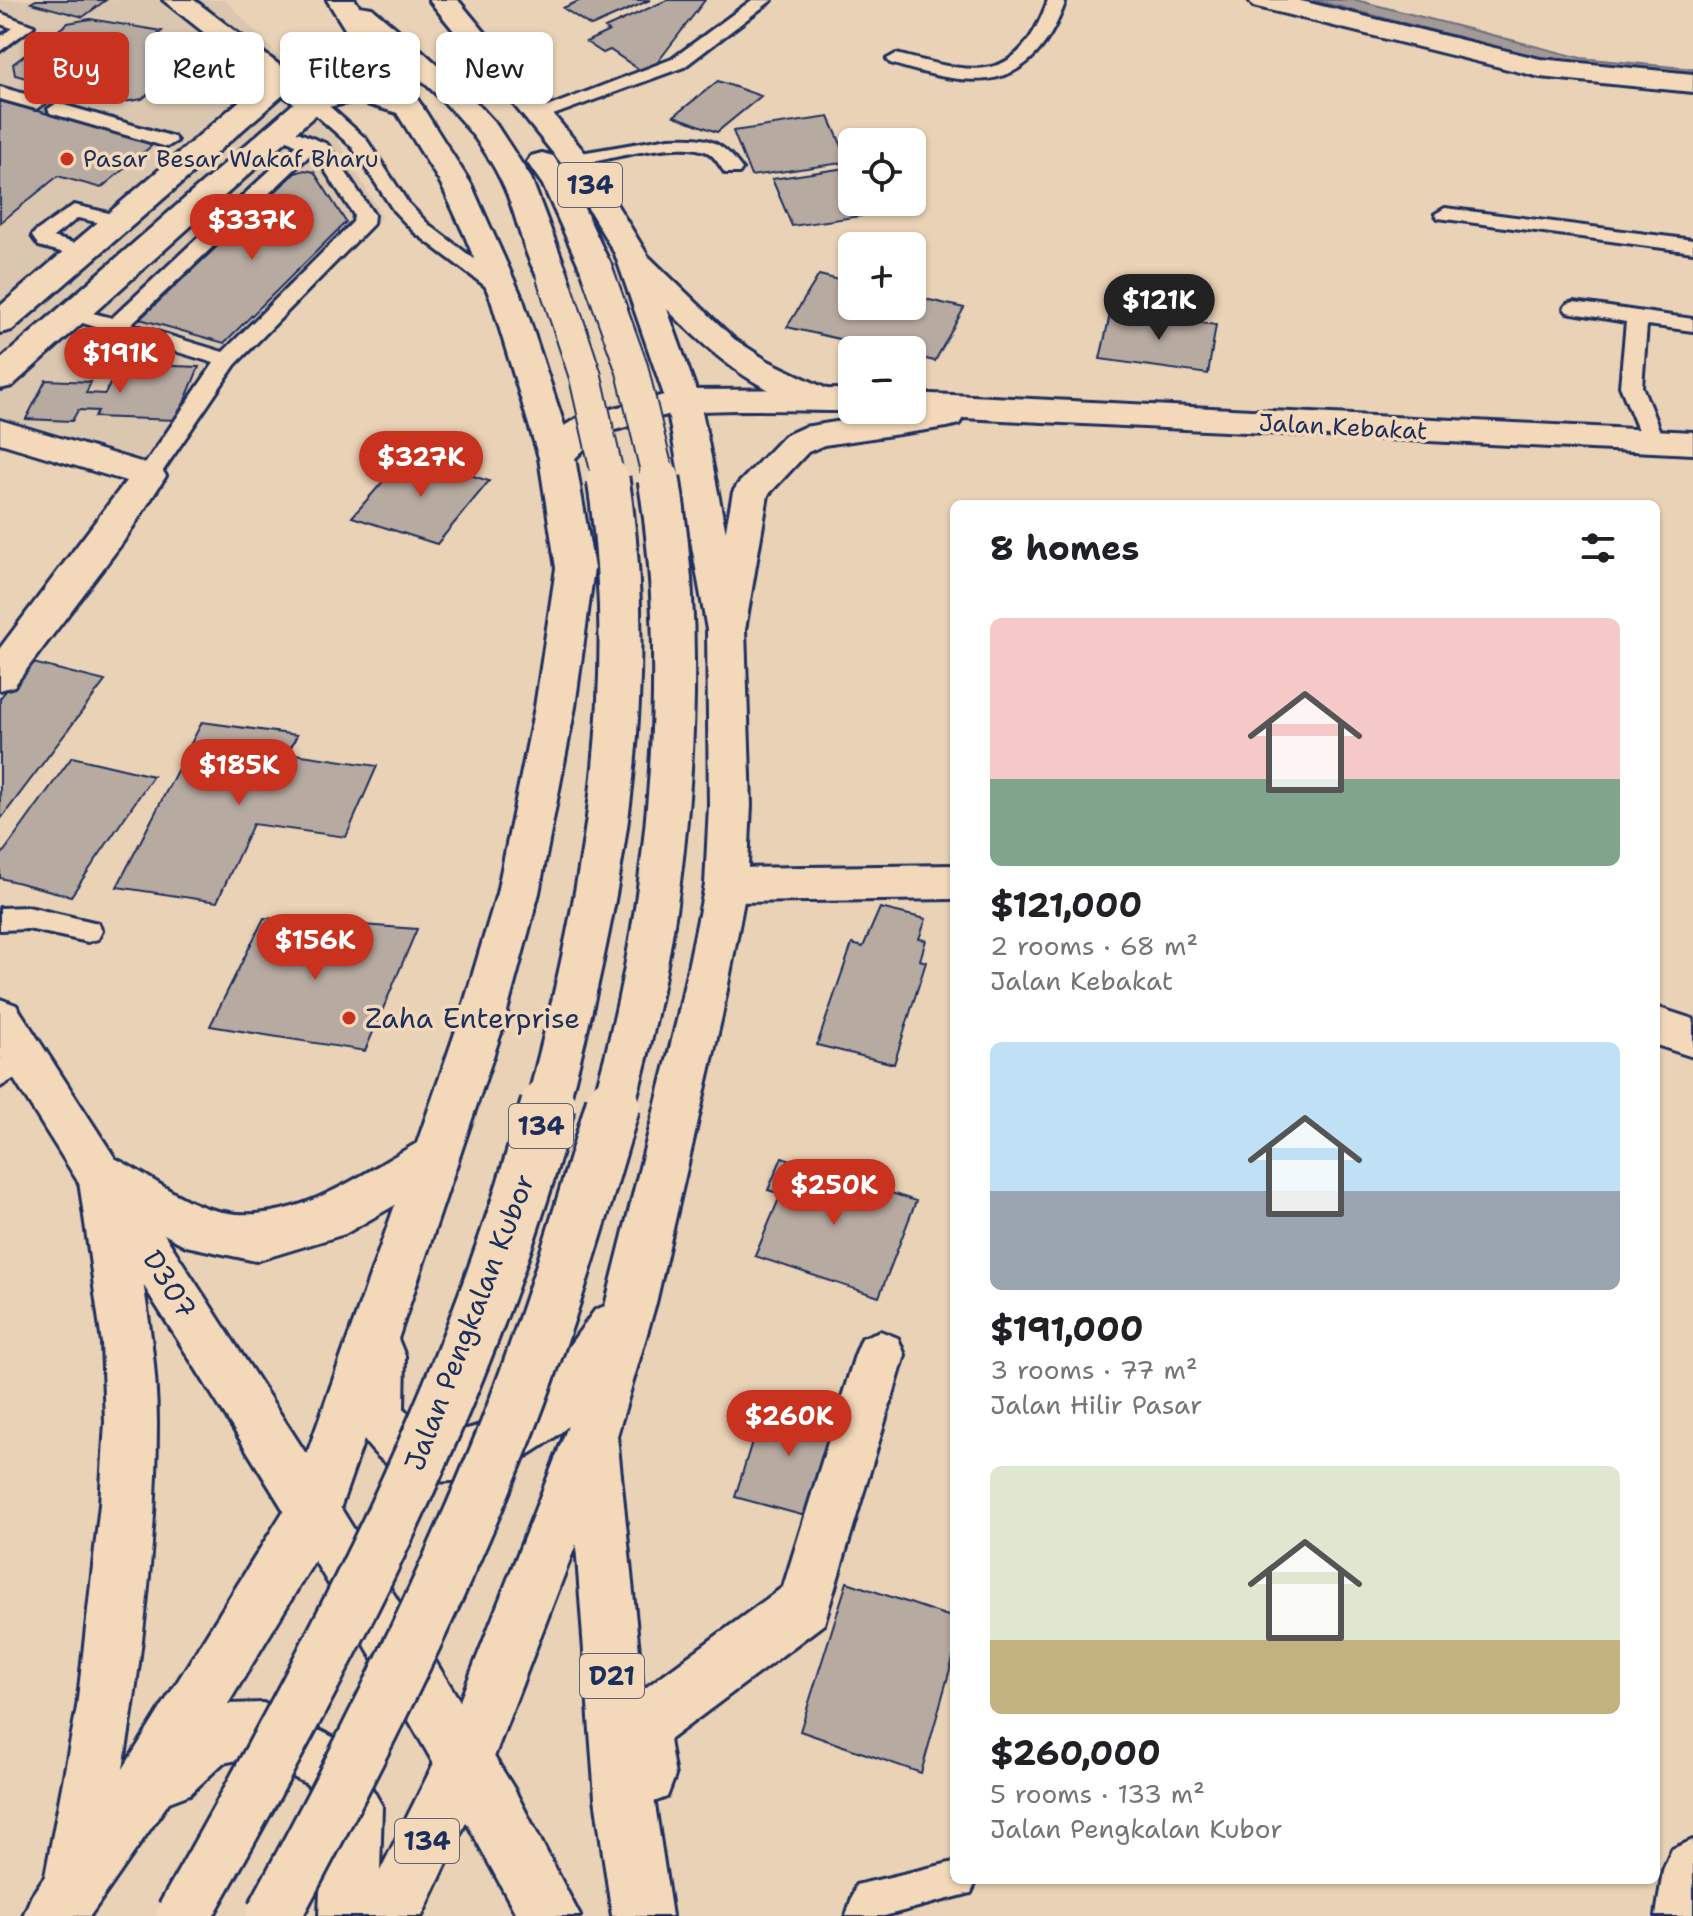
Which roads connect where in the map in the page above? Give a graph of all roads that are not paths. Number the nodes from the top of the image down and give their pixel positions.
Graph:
1 (177, 0) edge
2 (344, 0) edge
3 (435, 0) edge
4 (443, 0) edge
5 (763, 0) edge
6 (1057, 0) edge
7 (1263, 0) edge
8 (0, 18) edge
9 (0, 46) edge
10 (896, 59) dead end
11 (280, 80) edge
12 (280, 82) edge
13 (1693, 83) edge
14 (0, 93) edge
15 (24, 100) edge
16 (311, 104) edge
17 (315, 104) edge
18 (398, 104) edge
19 (408, 107) junction
20 (57, 109) dead end
21 (538, 114) junction
22 (280, 131) junction
23 (167, 141) dead end
24 (312, 142) junction
25 (575, 160) junction
26 (732, 169) dead end
27 (1445, 214) dead end
28 (119, 221) junction
29 (1693, 246) edge
30 (83, 252) junction
31 (593, 265) junction
32 (504, 291) junction
33 (1574, 308) dead end
34 (73, 314) junction
35 (1637, 317) junction
36 (0, 323) edge
37 (1693, 325) edge
38 (116, 326) junction
39 (227, 360) junction
40 (0, 378) edge
41 (815, 397) junction
42 (838, 399) edge
43 (683, 401) junction
44 (926, 405) edge
45 (993, 409) junction
46 (0, 431) edge
47 (1653, 442) junction
48 (1693, 443) edge
49 (557, 458) junction
50 (148, 476) junction
51 (726, 630) junction
52 (0, 676) edge
53 (950, 882) edge
54 (726, 885) junction
55 (0, 919) edge
56 (88, 931) dead end
57 (0, 1018) edge
58 (1660, 1027) edge
59 (1693, 1038) edge
60 (12, 1066) edge
61 (434, 1157) junction
62 (102, 1174) junction
63 (387, 1302) junction
64 (631, 1303) junction
65 (880, 1355) dead end
66 (592, 1434) junction
67 (313, 1513) junction
68 (463, 1766) junction
69 (135, 1804) junction
70 (1693, 1870) edge
71 (950, 1882) edge
72 (63, 1902) edge
73 (183, 1916) edge
74 (273, 1916) edge
75 (349, 1916) edge
76 (390, 1916) edge
77 (550, 1916) edge
78 (642, 1916) edge
79 (671, 1916) edge
80 (865, 1916) edge
81 (1686, 1916) edge

1 - 11 main road
2 - 19 main road, Jalan Pengkalan Kubor / 134
2 - 31 main road, Jalan Pengkalan Kubor / 134
3 - 31 main road, Jalan Pengkalan Kubor / 134
4 - 21 main road, Jalan Pengkalan Kubor / 134
5 - 21 lane
6 - 10 lane
7 - 13 main road
8 - 9 lane
12 - 28 main road
14 - 15 lane
16 - 22 main road
17 - 32 lane
18 - 19 main road
19 - 32 main road, Jalan Pengkalan Kubor / 134
20 - 23 lane
21 - 25 main road, Jalan Pengkalan Kubor / 134
22 - 24 lane
22 - 34 main road
24 - 38 lane
24 - 39 lane
25 - 26 lane
25 - 31 main road, Jalan Pengkalan Kubor / 134
27 - 29 lane
28 - 30 main road
28 - 30 lane
30 - 36 main road
31 - 41 main road
31 - 43 main road, Jalan Pengkalan Kubor / 134
31 - 73 main road, Jalan Pengkalan Kubor / 134, bridge
31 - 74 main road, Jalan Pengkalan Kubor / 134, bridge
32 - 49 main road, Jalan Pengkalan Kubor / 134
33 - 35 lane
34 - 38 lane
34 - 40 main road
35 - 37 lane
35 - 47 lane
38 - 39 lane
39 - 50 lane
41 - 42 main road
41 - 43 main road
43 - 49 main road
43 - 51 main road, Jalan Pengkalan Kubor / 134
44 - 45 main road, Jalan Kebakat
45 - 47 main road, Jalan Kebakat
45 - 51 main road, Jalan Kebakat
46 - 50 main road
47 - 48 main road, Jalan Kebakat
49 - 61 main road, Jalan Pengkalan Kubor / 134
50 - 52 main road
51 - 54 main road, Jalan Pengkalan Kubor / 134
53 - 54 main road
54 - 64 main road, Jalan Pengkalan Kubor / 134
55 - 56 lane
57 - 60 main road, D307
58 - 59 main road
60 - 62 main road, D307
61 - 62 main road
61 - 63 main road, Jalan Pengkalan Kubor / 134
62 - 67 main road, D307
62 - 72 main road
63 - 64 main road
63 - 67 main road, Jalan Pengkalan Kubor / 134
64 - 66 main road, Jalan Pengkalan Kubor / 134
65 - 79 main road
66 - 68 main road, Jalan Pengkalan Kubor / 134
66 - 78 main road, D21
67 - 68 main road, D307
67 - 69 main road, Jalan Pengkalan Kubor / 134
68 - 76 main road, Jalan Pengkalan Kubor / 134
68 - 77 main road, D307
69 - 72 main road, Jalan Pengkalan Kubor / 134
69 - 75 main road
70 - 81 main road
71 - 80 lane

